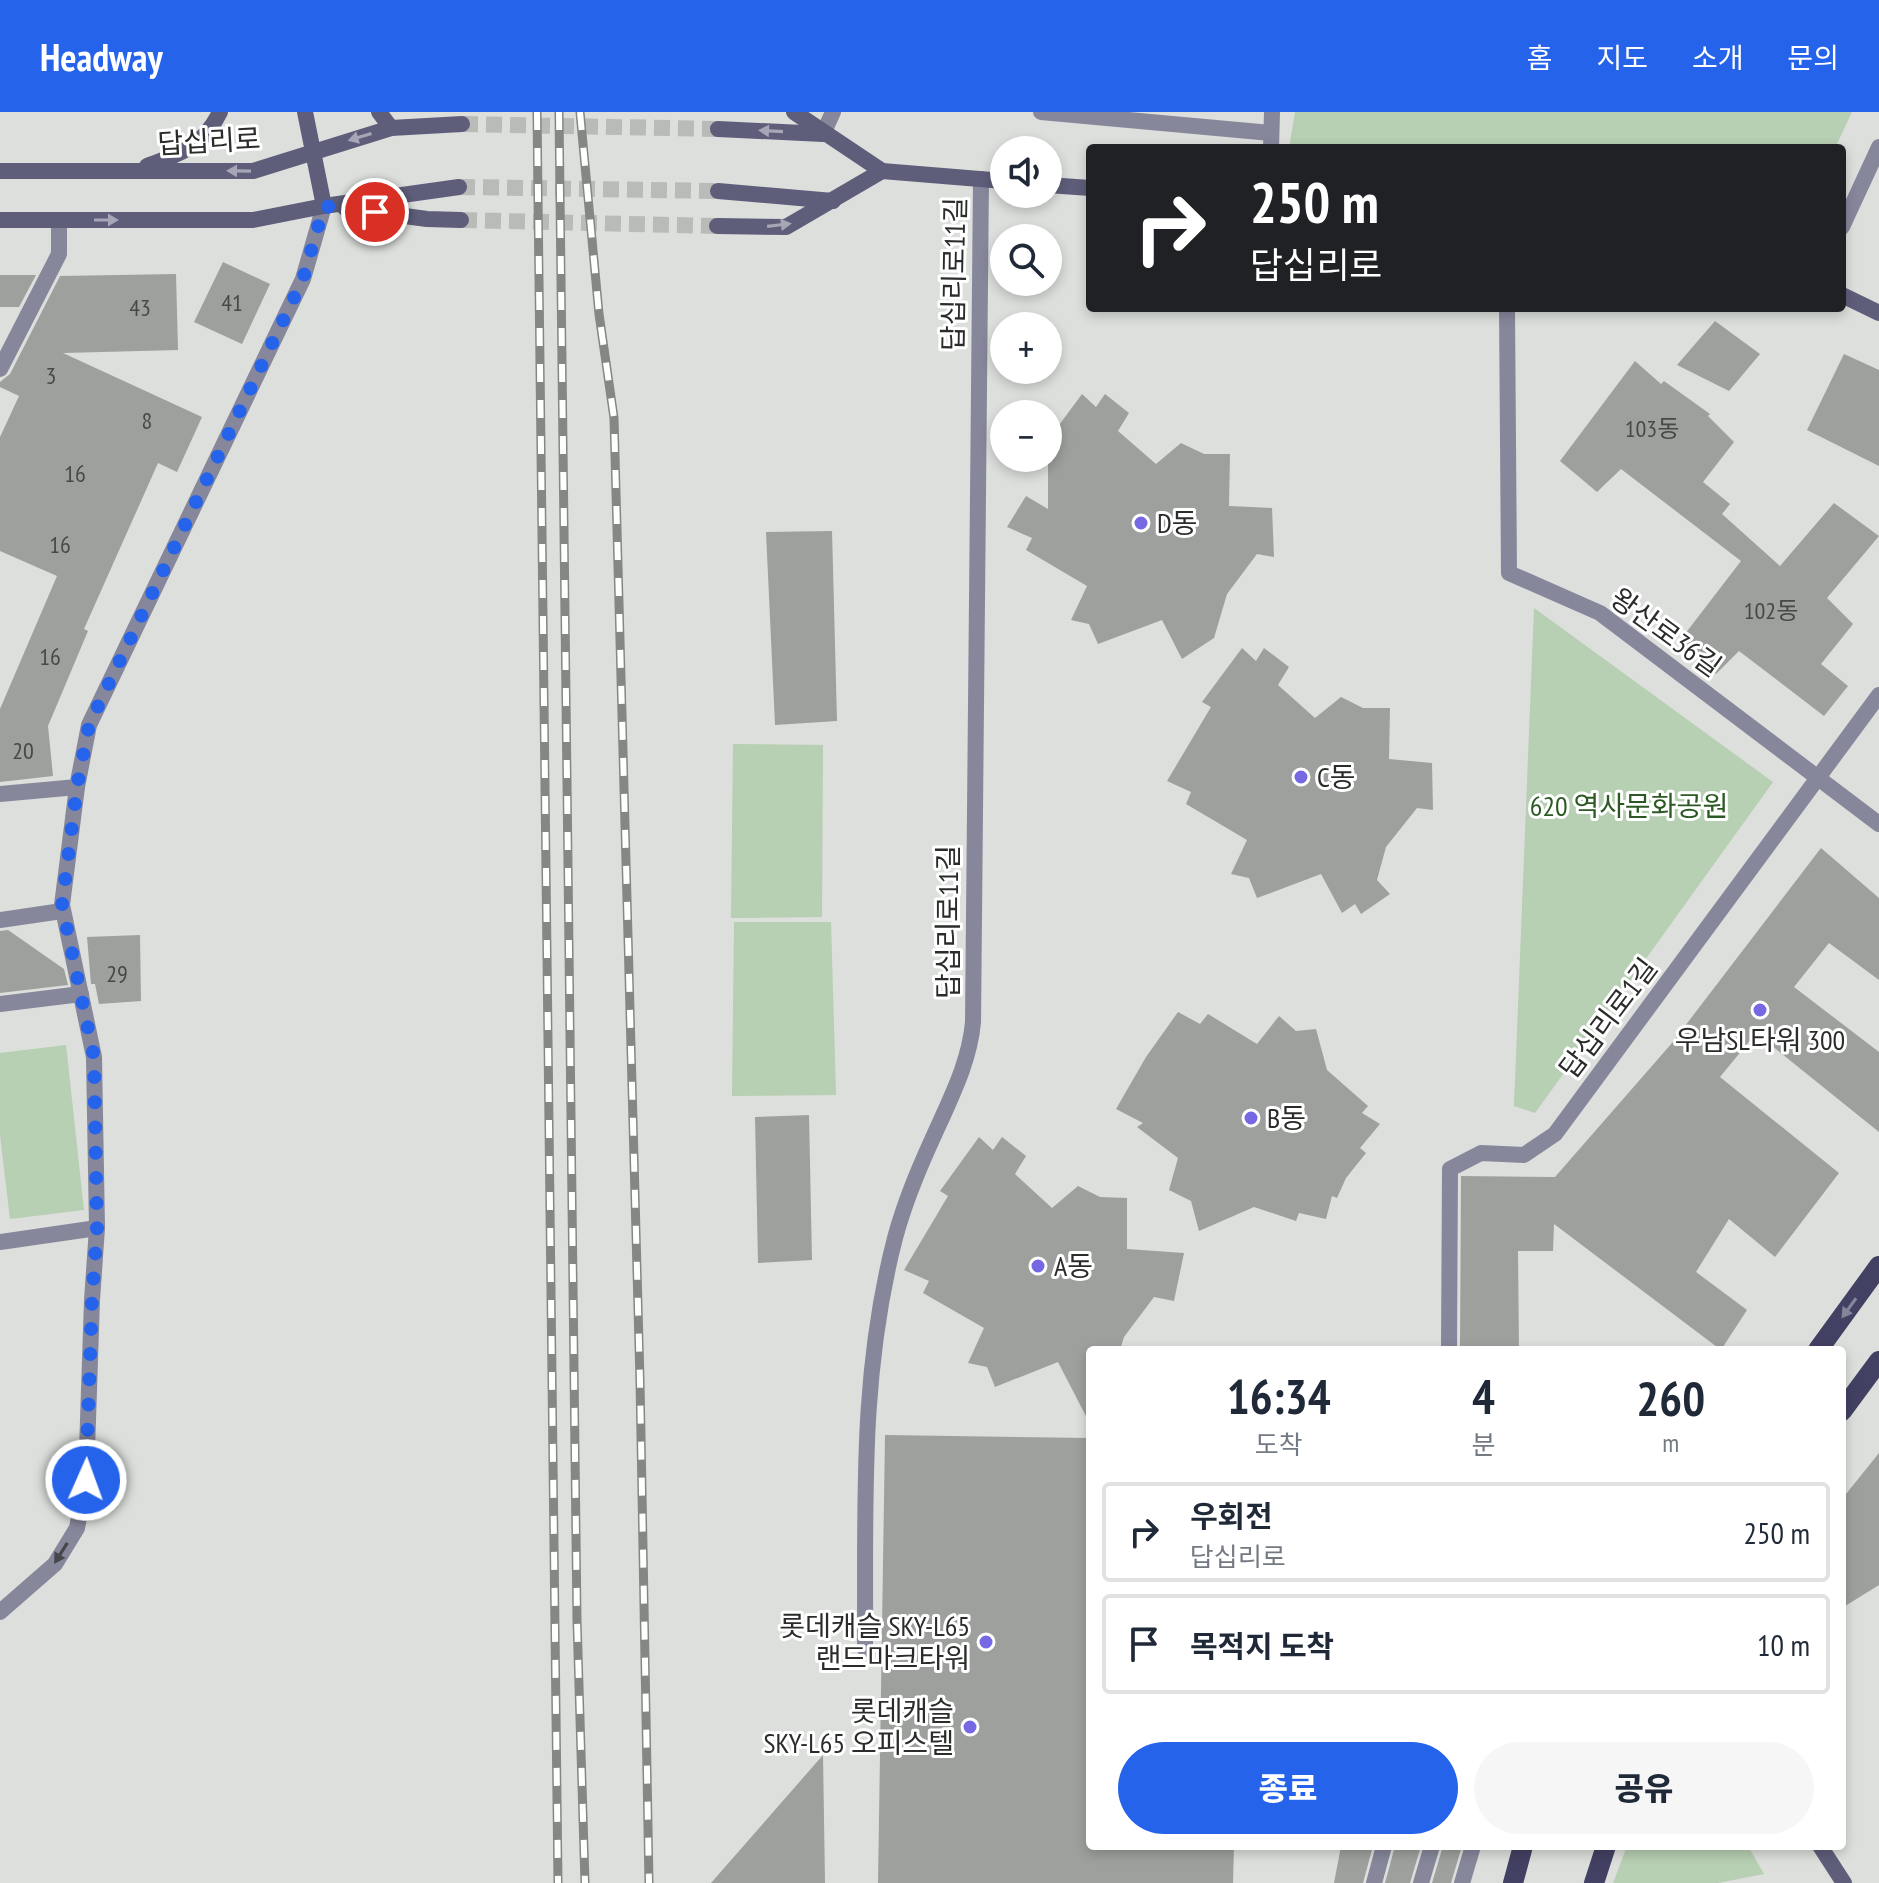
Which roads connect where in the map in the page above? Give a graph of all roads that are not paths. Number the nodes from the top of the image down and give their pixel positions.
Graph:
1 (220, 112) edge
2 (305, 112) edge
3 (379, 112) edge
4 (794, 112) edge
5 (833, 112) edge
6 (1041, 112) edge
7 (1272, 112) edge
8 (1092, 114) edge
9 (462, 124) tunnel mouth
10 (391, 128) junction
11 (718, 129) tunnel mouth
12 (823, 134) junction
13 (1271, 141) edge
14 (1879, 147) edge
15 (314, 152) junction
16 (139, 170) junction
17 (0, 171) edge
18 (882, 171) junction
19 (981, 179) junction
20 (990, 180) edge
21 (1062, 186) edge
22 (459, 187) tunnel mouth
23 (1086, 188) edge
24 (718, 191) tunnel mouth
25 (835, 201) junction
26 (324, 206) junction
27 (1846, 218) edge
28 (0, 220) edge
29 (59, 220) junction
30 (461, 220) tunnel mouth
31 (717, 226) tunnel mouth
32 (1846, 297) edge
33 (1507, 312) edge
34 (1879, 313) edge
35 (0, 369) edge
36 (1879, 695) edge
37 (1819, 779) junction
38 (77, 787) junction
39 (0, 794) edge
40 (1879, 824) edge
41 (62, 911) junction
42 (0, 920) edge
43 (81, 994) junction
44 (0, 1004) edge
45 (97, 1228) junction
46 (0, 1242) edge
47 (1879, 1266) edge
48 (1449, 1346) edge
49 (1821, 1346) edge
50 (1879, 1361) edge
51 (1846, 1406) edge
52 (0, 1612) edge
53 (865, 1649) dead end
54 (1383, 1850) edge
55 (1431, 1850) edge
56 (1472, 1850) edge
57 (1522, 1850) edge
58 (1605, 1850) edge
59 (1823, 1850) edge
60 (1374, 1883) edge
61 (1421, 1883) edge
62 (1462, 1883) edge
63 (1513, 1883) edge
64 (1594, 1883) edge
65 (1844, 1883) edge

1 - 16 main road
2 - 15 main road
3 - 10 main road
4 - 12 main road
5 - 12 street
6 - 8 street
7 - 13 street
8 - 13 street
9 - 10 main road, 답십리로
10 -> 15 main road, 답십리로
12 -> 11 main road
12 - 18 main road
14 - 27 street
15 -> 16 main road, 답십리로
15 - 26 main road
16 - 17 main road, 답십리로
18 - 19 main road
18 - 25 main road
19 - 20 main road
19 - 53 street, 답십리로11길
21 - 23 main road
22 - 26 main road
24 - 25 main road
31 -> 25 main road
29 -> 26 main road
26 - 30 main road
26 - 38 street
28 - 29 main road
29 - 35 street
32 - 34 main road
33 - 37 street, 왕산로36길
36 - 37 street, 답십리로1길
37 - 40 street, 왕산로36길
37 - 48 street, 답십리로1길
38 - 39 street
38 - 41 street
41 - 42 street
41 - 43 street
43 - 44 street
43 - 45 street
45 - 46 street
45 -> 52 street
47 -> 49 main road
50 - 51 main road
54 - 60 street
55 - 61 street
56 - 62 street
57 - 63 main road
58 - 64 main road
59 - 65 main road

